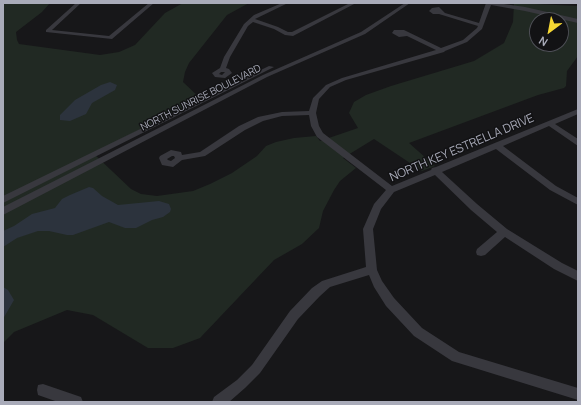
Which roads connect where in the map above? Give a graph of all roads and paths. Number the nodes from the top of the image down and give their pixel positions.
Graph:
1 (79, 3) edge
2 (152, 3) edge
3 (286, 3) edge
4 (354, 3) edge
5 (399, 3) edge
6 (408, 3) edge
7 (508, 3) edge
8 (488, 4) edge
9 (442, 13) dead end
10 (578, 18) edge
11 (252, 20) junction
12 (578, 21) edge
13 (481, 25) junction
14 (407, 34) dead end
15 (442, 51) junction
16 (223, 69) dead end
17 (578, 111) edge
18 (312, 113) junction
19 (549, 123) junction
20 (578, 143) edge
21 (497, 145) junction
22 (179, 158) dead end
23 (435, 170) junction
24 (391, 190) junction
25 (3, 200) edge
26 (578, 202) edge
27 (3, 211) edge
28 (504, 232) junction
29 (481, 252) dead end
30 (372, 270) junction
31 (578, 276) edge
32 (43, 390) dead end
33 (578, 394) edge
34 (76, 402) edge
35 (219, 402) edge

1 - 2 street
3 - 11 street
4 - 11 street
5 - 25 street, NORTH SUNRISE BOULEVARD
6 - 27 street, NORTH SUNRISE BOULEVARD
7 - 10 street
8 - 12 street
8 - 13 street
9 - 13 street
11 - 16 street
13 - 15 street
14 - 15 street
15 - 18 street
17 - 19 street, NORTH KEY ESTRELLA DRIVE
18 - 22 street
18 - 24 street
19 - 20 street
19 - 21 street, NORTH KEY ESTRELLA DRIVE
21 - 23 street, NORTH KEY ESTRELLA DRIVE
21 - 26 street
23 - 24 street, NORTH KEY ESTRELLA DRIVE
23 - 28 street
24 - 30 street, NORTH KEY ESTRELLA DRIVE
28 - 29 street
28 - 31 street
30 - 33 street, NORTH KEY ESTRELLA DRIVE
30 - 35 street
32 - 34 street

